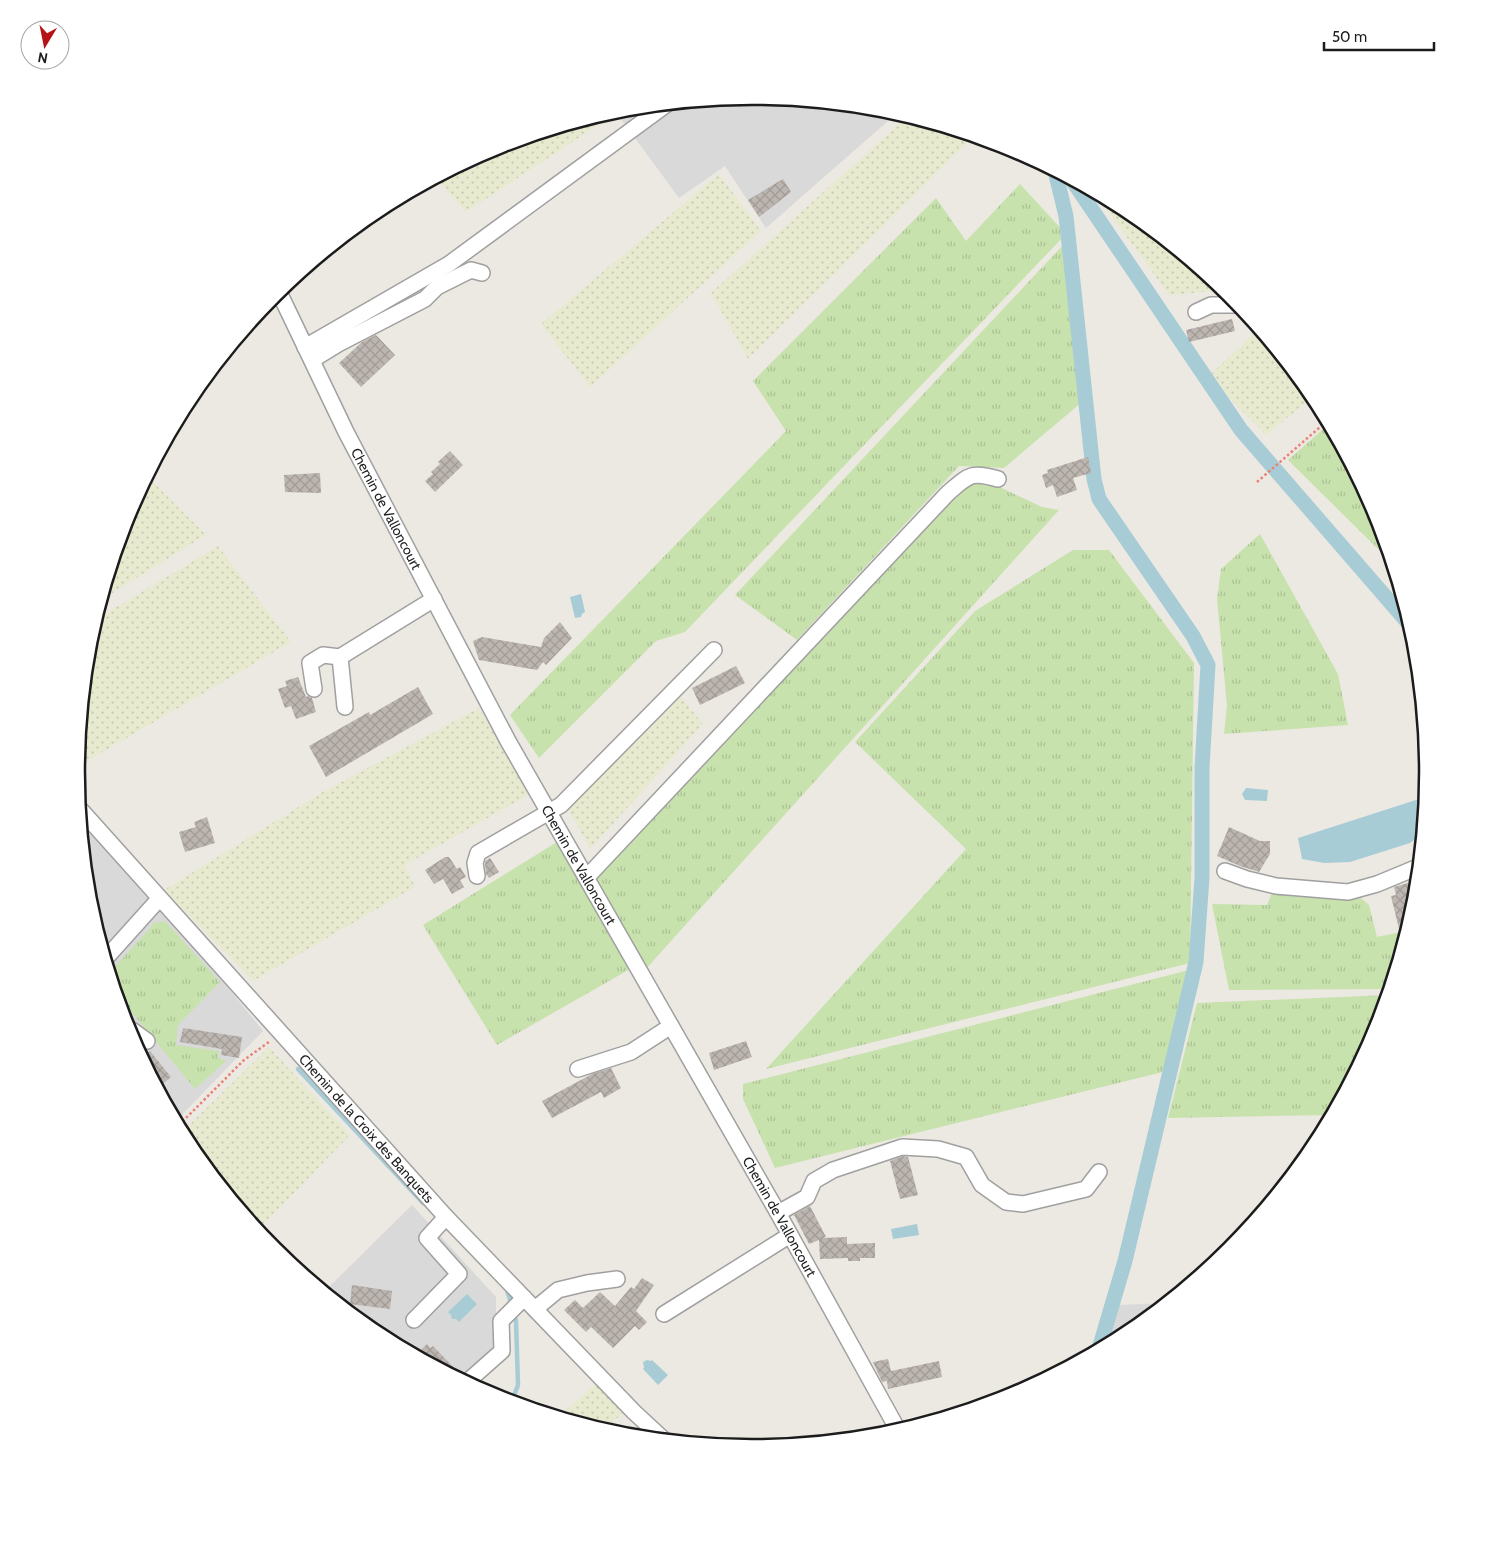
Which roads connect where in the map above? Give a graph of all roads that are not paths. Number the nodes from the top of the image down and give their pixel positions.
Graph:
1 (657, 111) edge
2 (482, 273) dead end
3 (282, 298) edge
4 (1229, 305) edge
5 (1196, 312) dead end
6 (309, 353) junction
7 (998, 479) dead end
8 (434, 599) junction
9 (714, 650) dead end
10 (340, 657) junction
11 (314, 689) dead end
12 (345, 707) dead end
13 (549, 812) junction
14 (86, 816) edge
15 (1411, 870) edge
16 (1225, 871) dead end
17 (477, 876) dead end
18 (587, 877) junction
19 (159, 899) junction
20 (111, 953) edge
21 (671, 1026) junction
22 (140, 1036) edge
23 (147, 1041) dead end
24 (578, 1069) dead end
25 (1099, 1172) dead end
26 (778, 1213) junction
27 (446, 1217) junction
28 (790, 1234) junction
29 (617, 1279) dead end
30 (530, 1303) junction
31 (664, 1314) dead end
32 (414, 1320) dead end
33 (473, 1377) edge
34 (894, 1423) edge
35 (655, 1431) edge

1 - 6 street
2 - 6 street
3 - 6 street, Chemin de Valloncourt
4 - 5 street
6 - 8 street, Chemin de Valloncourt
7 - 18 street
8 - 10 street
8 - 13 street, Chemin de Valloncourt
9 - 13 street
10 - 11 street
10 - 12 street
13 - 17 street
13 - 18 street, Chemin de Valloncourt
14 - 19 street, Chemin de la Croix des Banquets
15 - 16 street
18 - 21 street, Chemin de Valloncourt
19 - 20 street
19 - 27 street, Chemin de la Croix des Banquets
21 - 24 street
21 - 26 street, Chemin de Valloncourt
22 - 23 street
25 - 26 street
26 - 28 street, Chemin de Valloncourt
27 - 30 street, Chemin de la Croix des Banquets
27 - 32 street
28 - 31 street
28 - 34 street, Chemin de Valloncourt
29 - 30 street
30 - 33 street
30 - 35 street, Chemin de la Croix des Banquets

